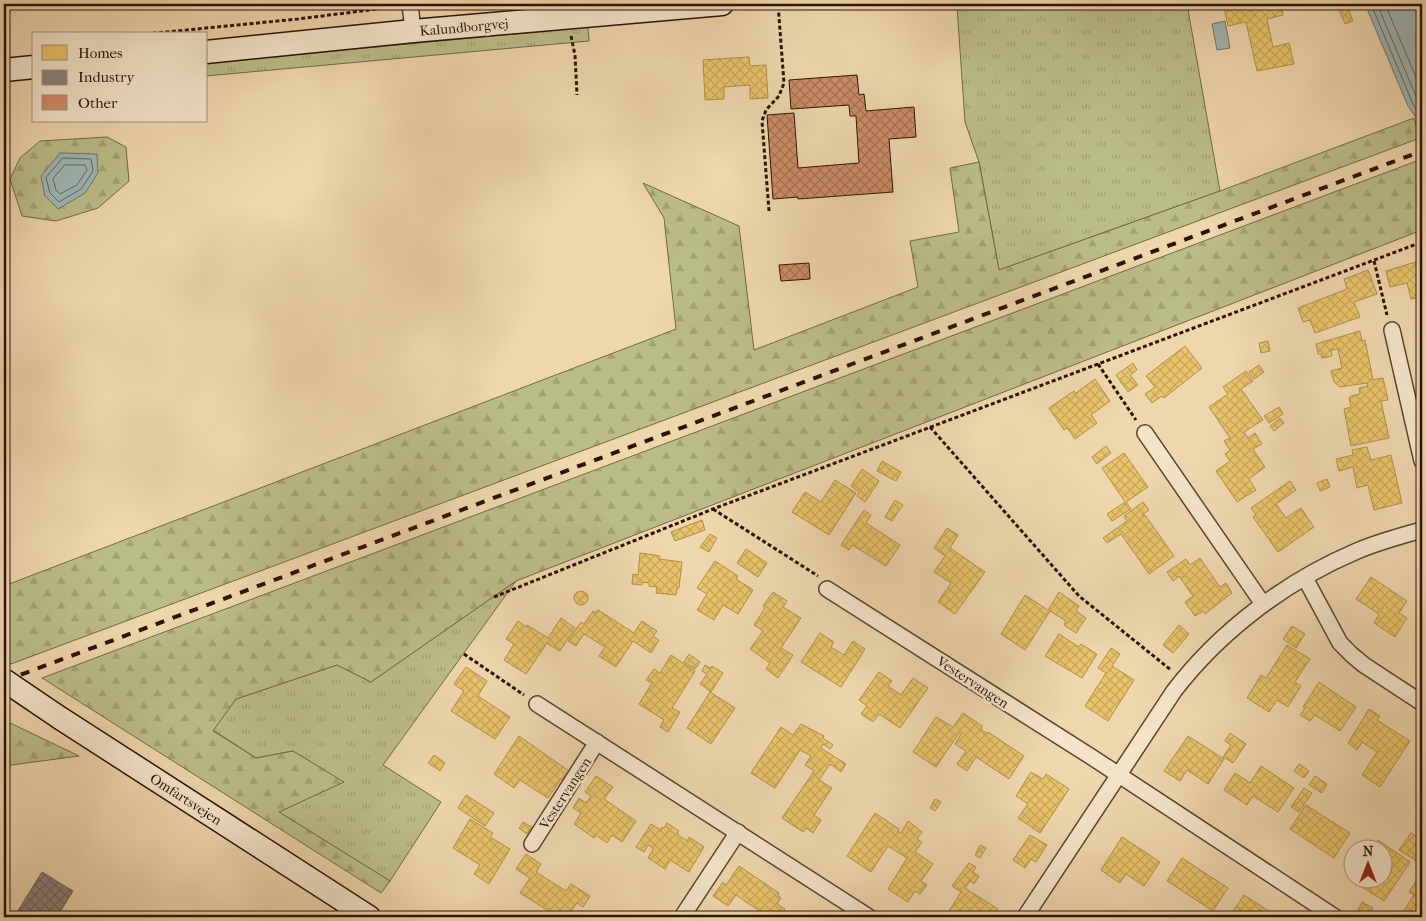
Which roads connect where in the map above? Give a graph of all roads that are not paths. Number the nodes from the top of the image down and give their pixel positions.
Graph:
1 (411, 4) edge
2 (722, 4) edge
3 (412, 31) junction
4 (208, 52) edge
5 (32, 67) edge
6 (4, 70) edge
7 (1392, 330) road end
8 (1145, 433) road end
9 (1422, 461) edge
10 (1422, 530) edge
11 (1305, 578) junction
12 (827, 589) road end
13 (1263, 604) junction
14 (4, 680) edge
15 (1422, 702) edge
16 (537, 704) road end
17 (597, 742) junction
18 (1118, 775) junction
19 (738, 832) junction
20 (532, 844) dead end
21 (864, 916) edge
22 (369, 917) edge
23 (682, 917) edge
24 (1025, 917) edge
25 (1335, 917) edge

1 - 3 street
2 - 3 street, Kalundborgvej
3 - 4 street, Kalundborgvej
5 - 6 street
7 - 9 street
8 - 13 street
10 - 11 street
11 - 13 street
11 - 15 street
12 - 18 street, Vestervangen
13 - 18 street
14 - 22 street, Omfartsvejen, bridge
16 - 17 street, Vestervangen
17 - 19 street, Vestervangen
17 - 20 street, Vestervangen
18 - 24 street
18 - 25 street, Vestervangen
19 - 21 street, Vestervangen
19 - 23 street

